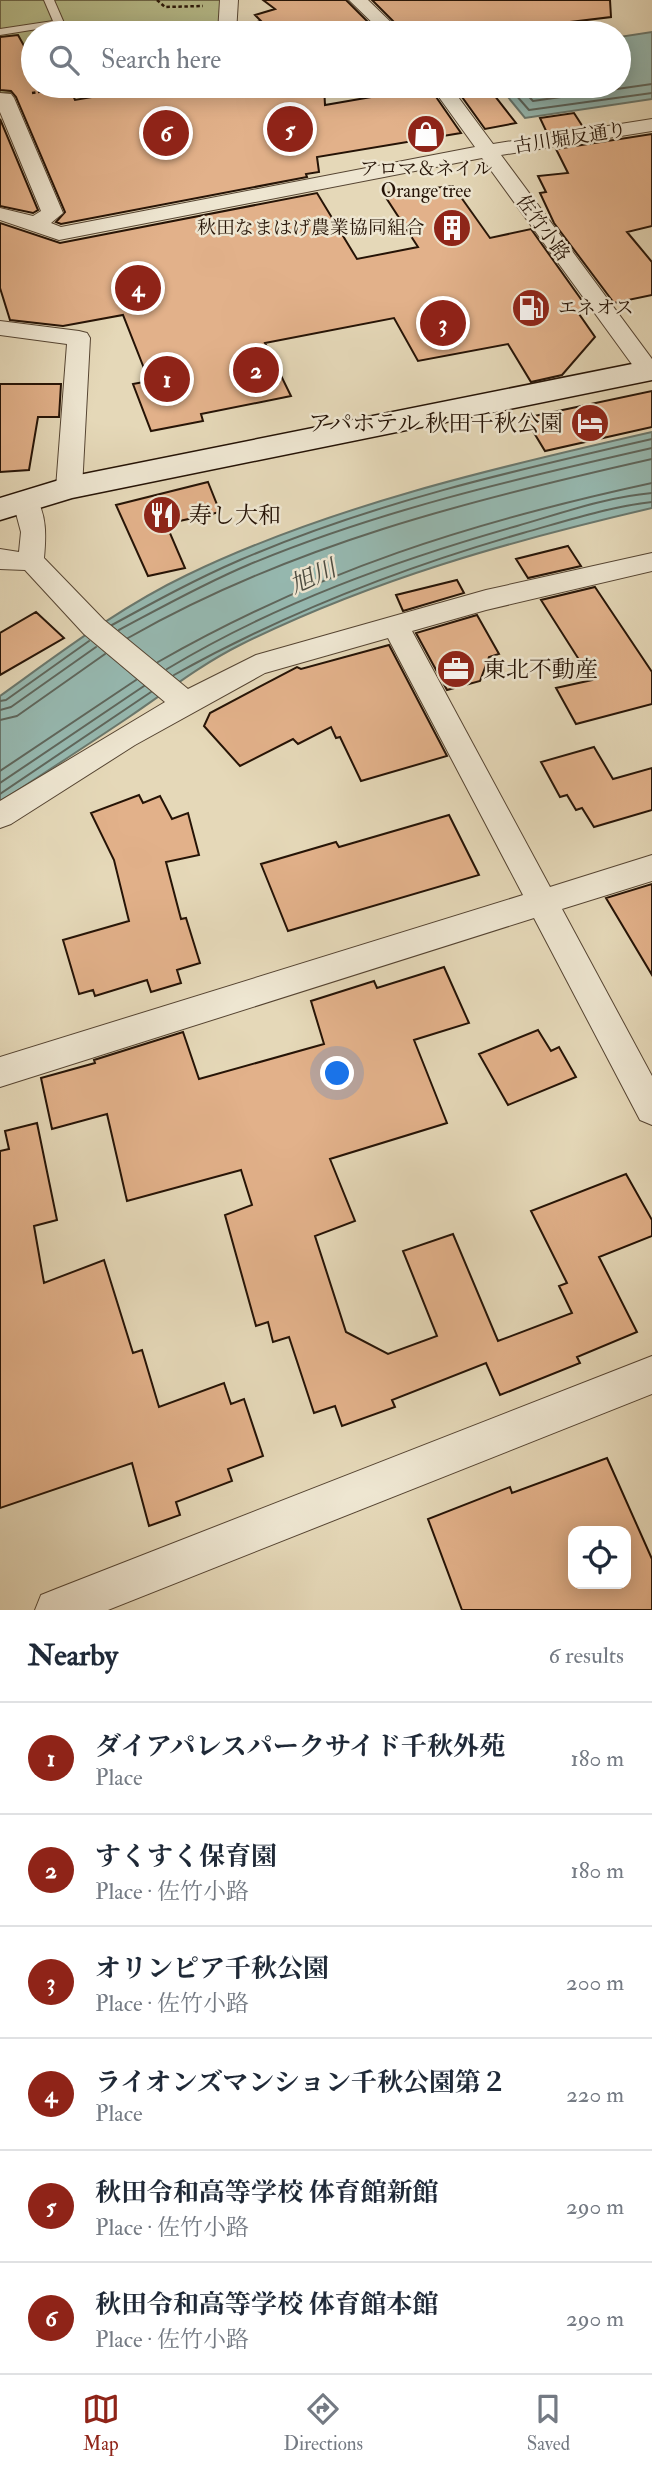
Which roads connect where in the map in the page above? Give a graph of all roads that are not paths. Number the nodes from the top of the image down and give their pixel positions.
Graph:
1 (50, 0) edge
2 (358, 0) edge
3 (230, 3) edge
4 (58, 21) edge
5 (228, 21) edge
6 (380, 21) edge
7 (21, 29) edge
8 (0, 32) edge
9 (4, 98) road end
10 (449, 98) edge
11 (652, 125) edge
12 (488, 150) junction
13 (0, 214) edge
14 (36, 224) junction
15 (1, 329) edge
16 (650, 369) edge
17 (69, 488) junction
18 (13, 506) edge
19 (0, 558) edge
20 (32, 560) junction
21 (652, 562) edge
22 (395, 625) junction
23 (181, 698) junction
24 (0, 816) edge
25 (652, 869) edge
26 (542, 901) junction
27 (0, 1072) edge
28 (652, 1109) edge
29 (652, 1375) edge
30 (56, 1610) edge

1 - 4 lane
2 - 6 street
3 - 5 street
7 - 8 lane
9 - 14 street
10 - 12 street, 佐竹小路
11 - 12 street, 古川堀反通り
12 - 14 street, 古川堀反通り
12 - 16 street, 佐竹小路
13 - 14 street, 古川堀反通り
15 - 17 street
16 - 17 street
17 - 18 street
18 - 20 street
19 - 20 street
20 - 23 street
21 - 22 street
22 - 23 street
22 - 26 street
23 - 24 street
25 - 26 street
26 - 27 street
26 - 28 street
29 - 30 street

